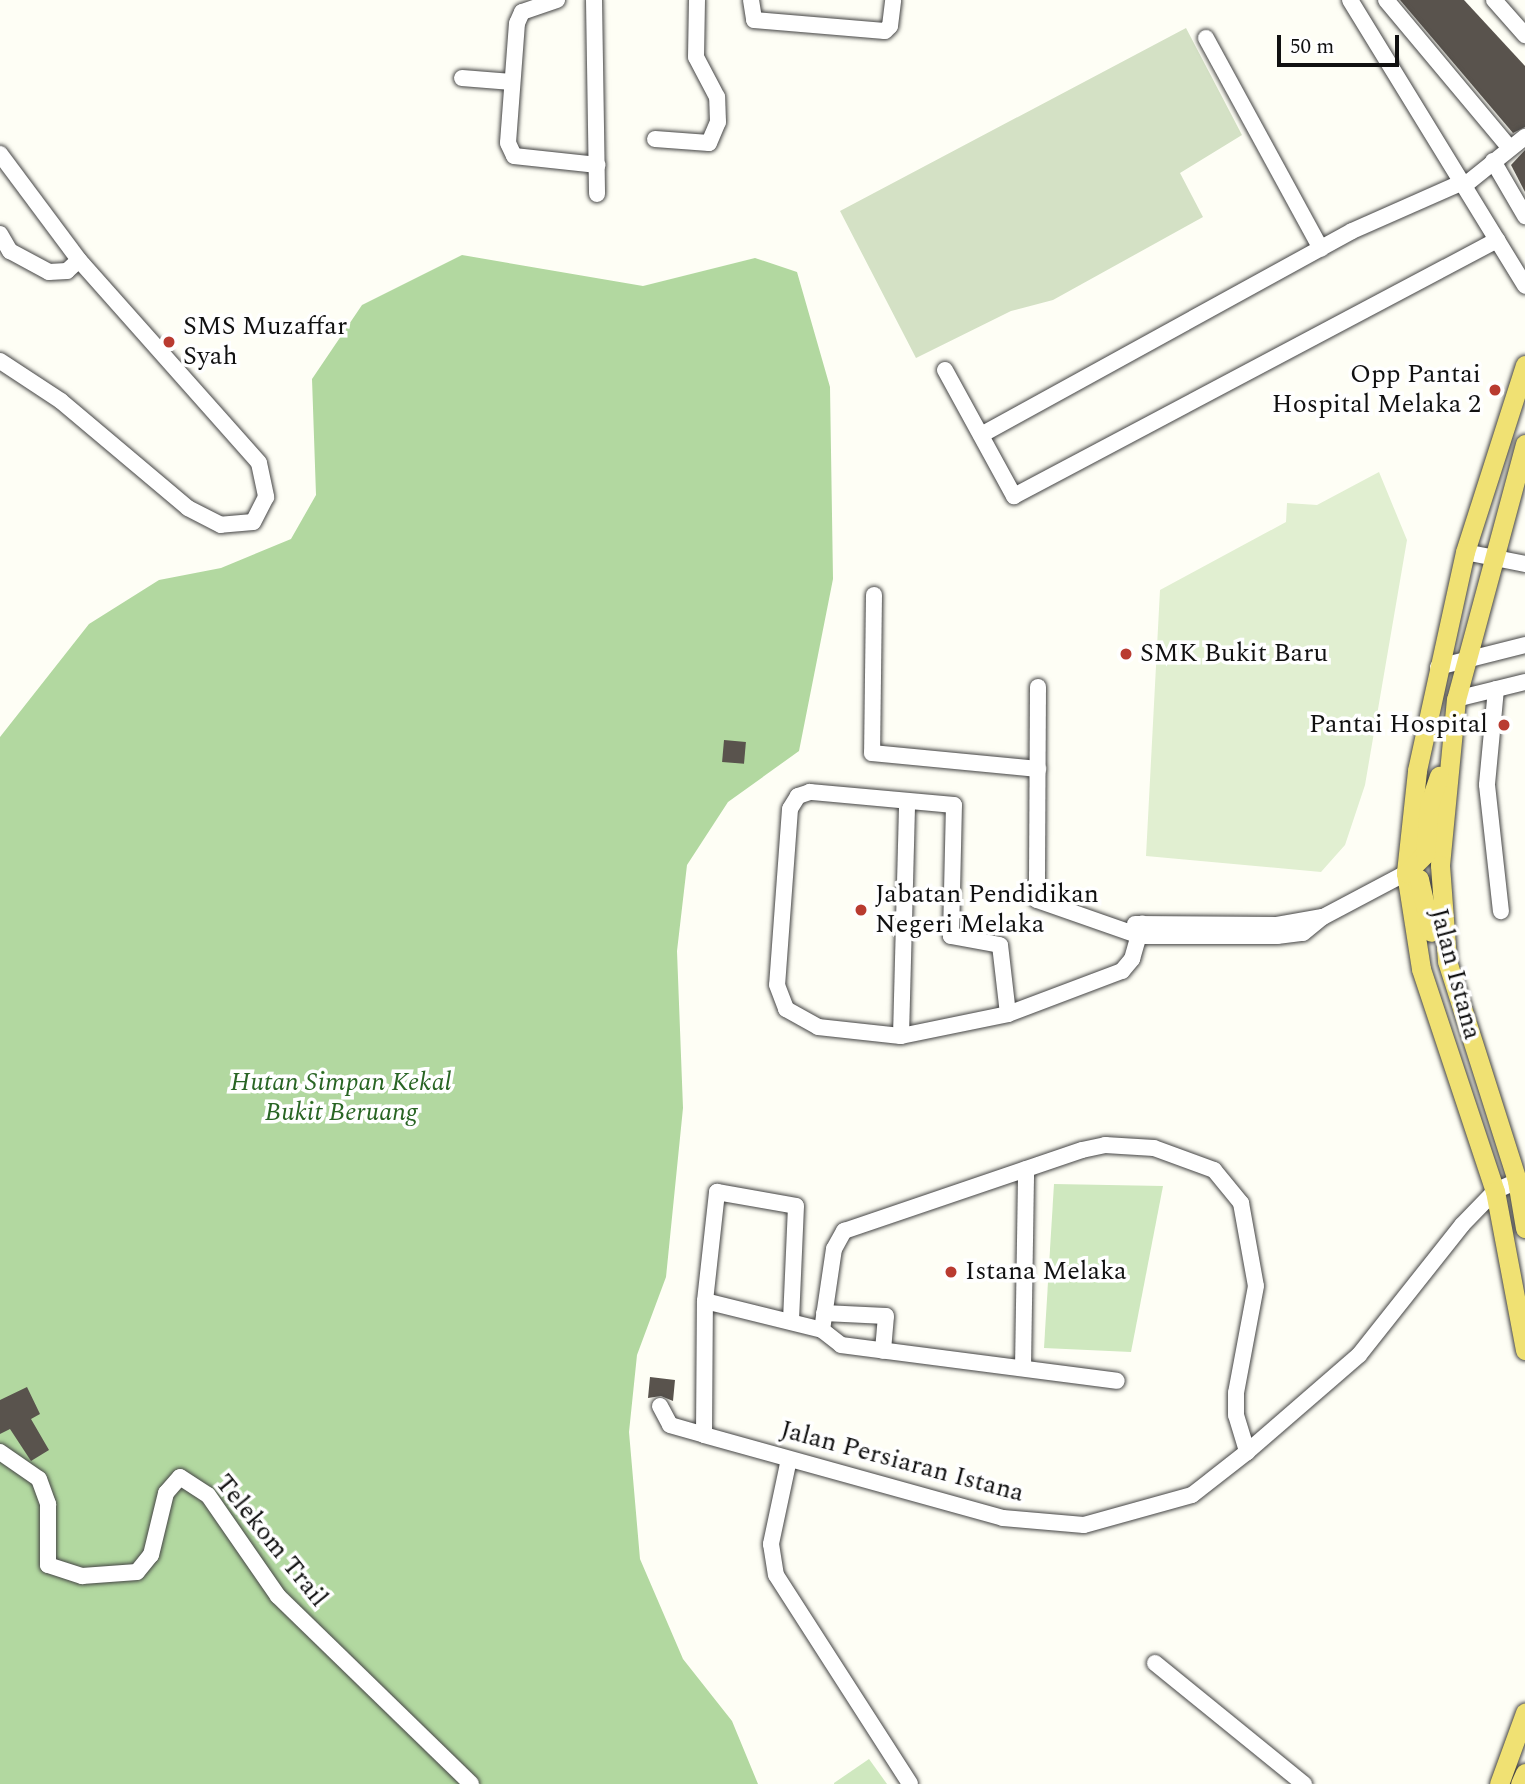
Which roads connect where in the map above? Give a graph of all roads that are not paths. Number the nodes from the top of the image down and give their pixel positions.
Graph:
1 (557, 0) edge
2 (594, 0) edge
3 (697, 0) edge
4 (751, 0) edge
5 (893, 0) edge
6 (1350, 0) edge
7 (1386, 0) edge
8 (1494, 0) edge
9 (1525, 35) edge
10 (1206, 38) dead end
11 (462, 78) dead end
12 (512, 82) junction
13 (1525, 137) edge
14 (655, 139) dead end
15 (1509, 147) junction
16 (0, 154) edge
17 (1493, 161) junction
18 (598, 165) junction
19 (1464, 184) junction
20 (597, 194) dead end
21 (1525, 216) edge
22 (0, 234) edge
23 (1497, 240) junction
24 (1321, 248) junction
25 (1525, 253) edge
26 (79, 260) junction
27 (1513, 267) junction
28 (1525, 286) edge
29 (0, 361) edge
30 (1525, 365) edge
31 (946, 370) dead end
32 (981, 435) junction
33 (1525, 444) edge
34 (1465, 552) junction
35 (1492, 554) junction
36 (1525, 564) edge
37 (874, 594) dead end
38 (1525, 645) edge
39 (1465, 661) junction
40 (1438, 667) junction
41 (1525, 682) edge
42 (1038, 687) dead end
43 (1496, 689) junction
44 (1456, 699) junction
45 (1448, 750) junction
46 (1038, 769) junction
47 (907, 802) junction
48 (1406, 873) junction
49 (1501, 911) dead end
50 (1141, 929) junction
51 (1460, 1002) junction
52 (1008, 1014) junction
53 (901, 1036) junction
54 (1026, 1169) junction
55 (1517, 1181) junction
56 (1495, 1191) junction
57 (1525, 1228) edge
58 (705, 1301) junction
59 (791, 1320) junction
60 (823, 1322) junction
61 (1525, 1350) edge
62 (883, 1351) junction
63 (1023, 1368) junction
64 (1117, 1381) dead end
65 (660, 1406) dead end
66 (704, 1435) junction
67 (0, 1452) edge
68 (1247, 1452) junction
69 (789, 1459) junction
70 (1155, 1663) dead end
71 (1525, 1715) edge
72 (1525, 1773) edge
73 (471, 1784) edge
74 (910, 1784) edge
75 (1304, 1784) edge
76 (1499, 1784) edge
77 (1520, 1784) edge

1 - 12 street
2 - 18 street
3 - 14 street
4 - 5 street
6 - 19 street
7 - 15 street
8 - 9 street
10 - 24 street
11 - 12 street
12 - 18 street
13 - 15 street
15 - 17 street
16 - 26 street
17 - 19 street
17 - 21 street
18 - 20 street
19 - 23 street
19 - 24 street
22 - 26 street
23 - 27 street
23 - 32 street
24 - 32 street
25 - 27 street
26 - 29 street
27 - 28 street
30 - 34 main road, Jalan Istana
31 - 32 street
33 - 35 main road, Jalan Istana
34 - 35 street
34 - 40 main road, Jalan Istana
35 - 36 street
35 - 39 main road, Jalan Istana
37 - 46 street
38 - 39 street
39 - 40 street
39 - 44 main road, Jalan Istana
40 - 48 main road, Jalan Istana
41 - 43 street
42 - 46 street
43 - 44 street
43 - 49 street
44 - 45 main road, Jalan Istana
45 - 48 main road
45 - 51 main road, Jalan Istana
46 - 50 street
47 - 52 street
47 - 53 street
47 - 53 street
48 - 50 street
48 - 51 main road
48 - 56 main road, Jalan Istana
50 - 52 street
51 - 55 main road, Jalan Istana
52 - 53 street
54 - 60 street
54 - 63 street
54 - 68 street
55 - 56 street, Jalan Persiaran Istana
55 - 57 main road, Jalan Istana
56 - 61 main road, Jalan Istana
56 - 68 street, Jalan Persiaran Istana
58 - 59 street
58 - 59 street
58 - 66 street
59 - 60 street
60 - 62 street
60 - 62 street
62 - 63 street
63 - 64 street
65 - 66 street, Jalan Persiaran Istana
66 - 69 street, Jalan Persiaran Istana
67 - 73 street, Telekom Trail
68 - 69 street, Jalan Persiaran Istana
69 - 74 street
70 - 75 street
71 - 76 main road
72 - 77 main road

